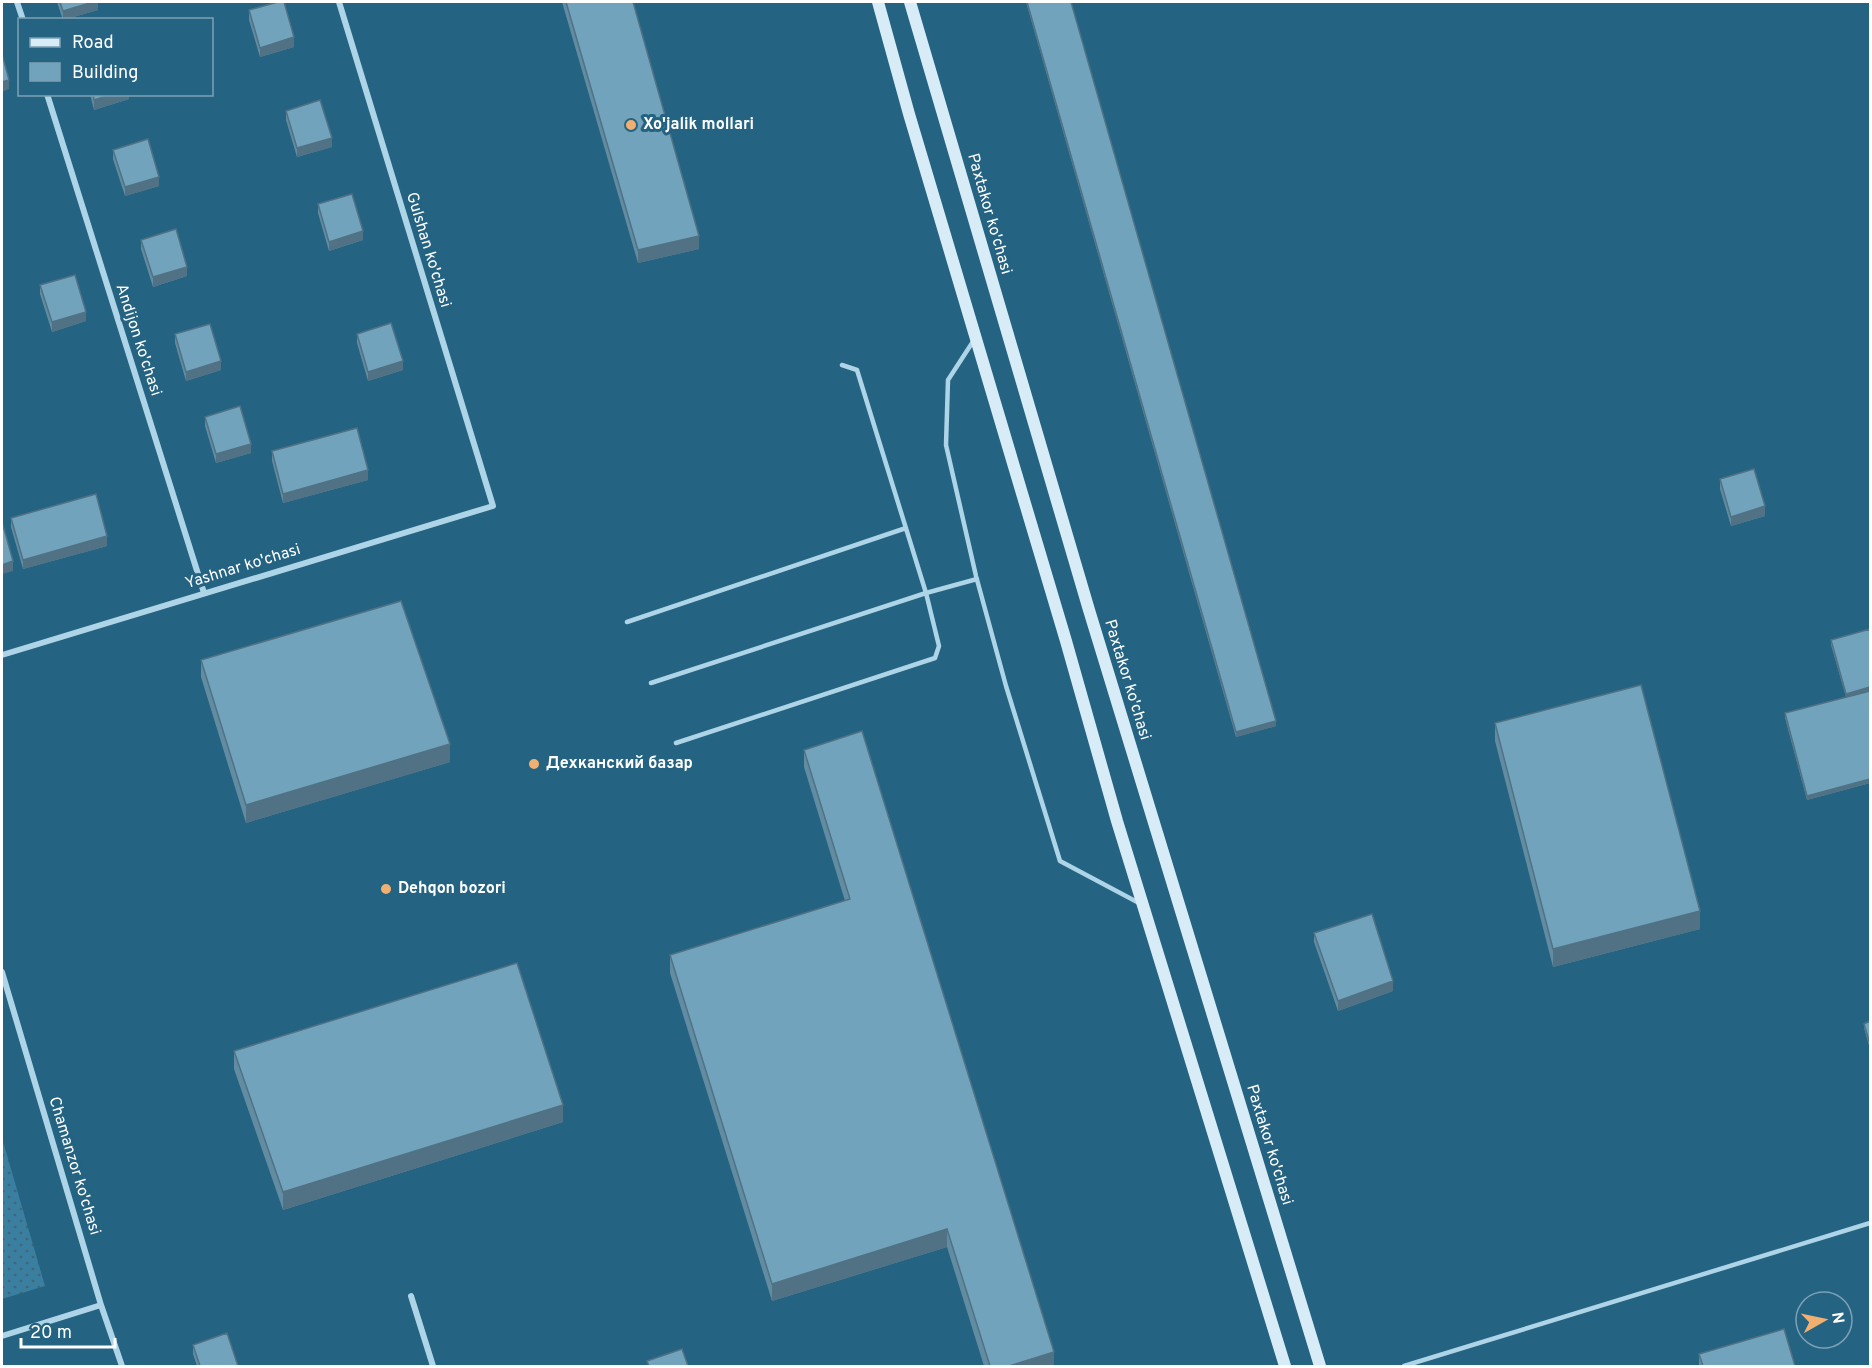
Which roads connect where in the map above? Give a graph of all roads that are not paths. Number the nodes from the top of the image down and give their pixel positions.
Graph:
1 (17, 2) edge
2 (339, 2) edge
3 (878, 2) edge
4 (910, 2) edge
5 (22, 18) edge
6 (48, 96) edge
7 (975, 338) junction
8 (842, 365) dead end
9 (493, 507) joint
10 (906, 528) junction
11 (976, 579) junction
12 (204, 593) junction
13 (926, 593) junction
14 (627, 622) dead end
15 (2, 656) edge
16 (651, 683) dead end
17 (676, 743) dead end
18 (1143, 905) junction
19 (2, 972) edge
20 (1870, 1223) edge
21 (411, 1296) dead end
22 (101, 1305) junction
23 (2, 1336) edge
24 (122, 1366) edge
25 (432, 1366) edge
26 (1286, 1366) edge
27 (1320, 1366) edge
28 (1404, 1366) edge

1 - 5 street
2 - 9 street, Gulshan ko'chasi
3 - 7 main road
4 - 27 main road, Paxtakor ko'chasi
6 - 12 street, Andijon ko'chasi
7 - 11 lane
7 - 18 main road
8 - 10 lane
9 - 12 street, Yashnar ko'chasi
10 - 13 lane
10 - 14 lane
11 - 13 lane
11 - 18 lane
12 - 15 street, Yashnar ko'chasi
13 - 16 lane
13 - 17 lane
18 - 26 main road
19 - 22 street, Chamanzor ko'chasi
20 - 28 lane
21 - 25 street
22 - 23 street
22 - 24 street, Chamanzor ko'chasi

